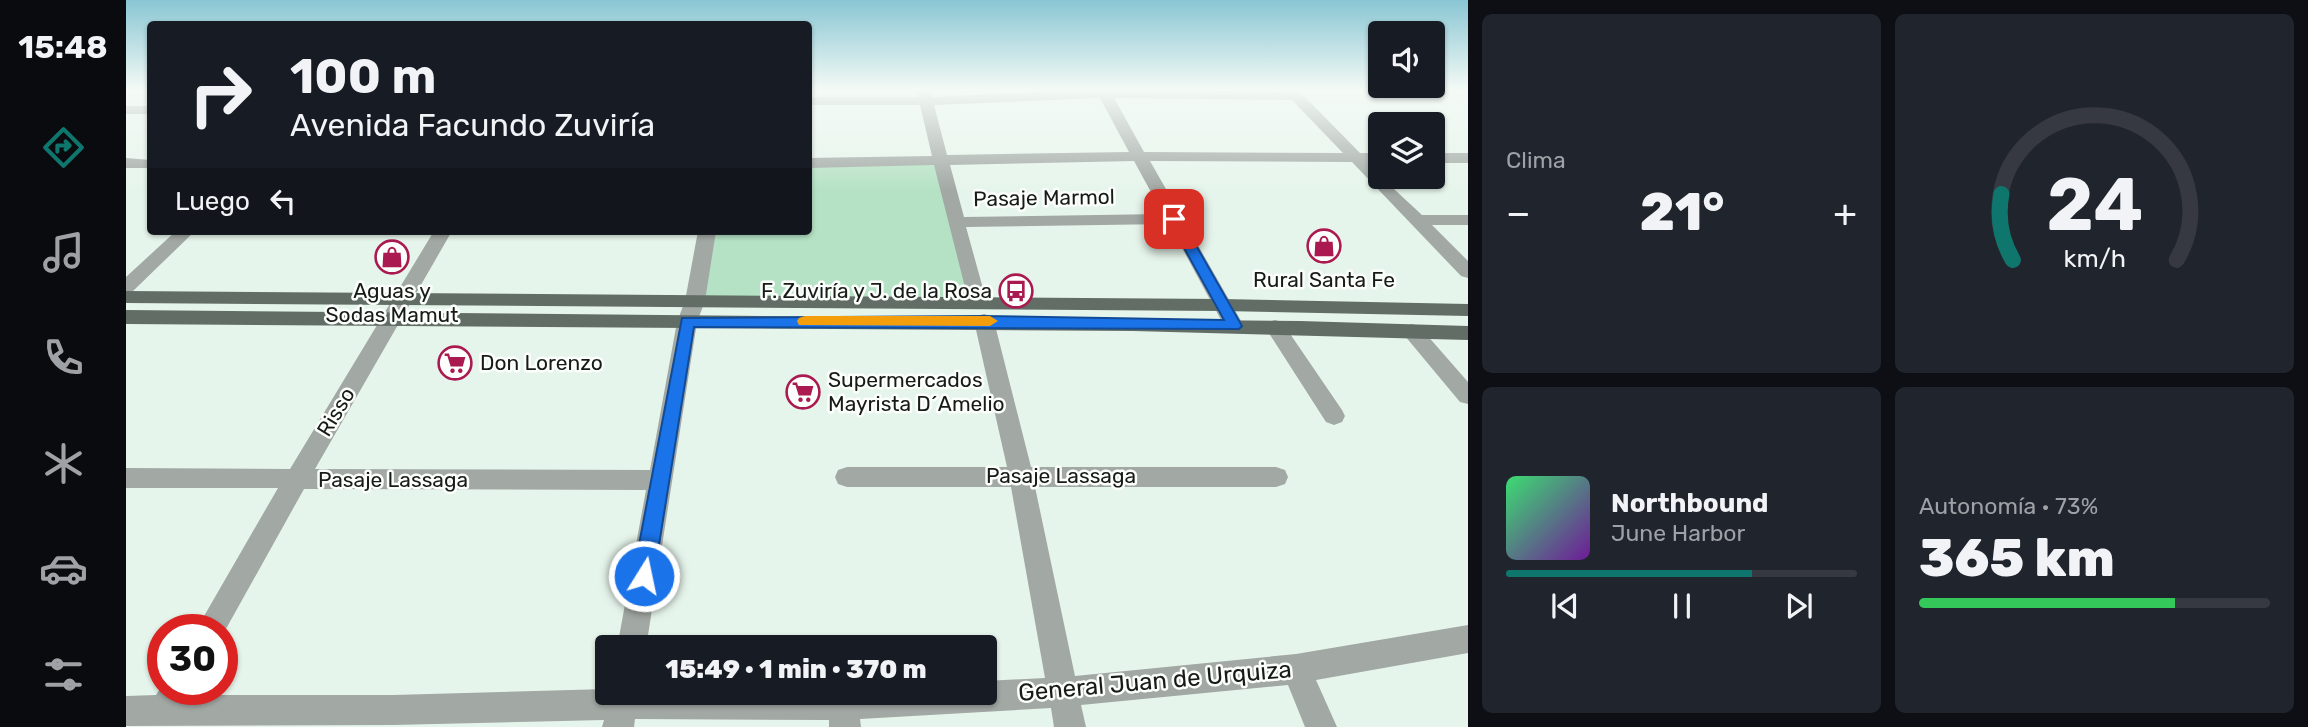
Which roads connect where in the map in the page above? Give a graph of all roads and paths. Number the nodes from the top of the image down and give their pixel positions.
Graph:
1 (932, 123) edge
2 (1120, 123) edge
3 (1321, 123) edge
4 (1139, 156) junction
5 (1354, 158) junction
6 (1368, 158) edge
7 (1445, 158) edge
8 (1468, 158) edge
9 (941, 161) junction
10 (126, 163) edge
11 (812, 163) edge
12 (147, 164) edge
13 (1174, 219) junction
14 (1417, 220) junction
15 (1468, 220) edge
16 (957, 222) junction
17 (182, 235) edge
18 (441, 235) edge
19 (706, 235) edge
20 (1468, 271) edge
21 (126, 287) edge
22 (126, 297) edge
23 (402, 300) junction
24 (1222, 305) junction
25 (1468, 310) edge
26 (691, 311) junction
27 (980, 312) junction
28 (126, 317) edge
29 (388, 321) junction
30 (1234, 326) junction
31 (1275, 327) junction
32 (1412, 331) junction
33 (1468, 333) edge
34 (1468, 396) edge
35 (1334, 416) dead end
36 (1021, 476) junction
37 (846, 477) dead end
38 (1276, 477) dead end
39 (126, 478) edge
40 (295, 480) junction
41 (660, 480) junction
42 (219, 614) edge
43 (633, 635) edge
44 (1468, 639) edge
45 (1296, 669) junction
46 (1062, 692) junction
47 (621, 708) edge
48 (165, 709) edge
49 (126, 711) edge
50 (845, 716) edge
51 (389, 718) edge
52 (1070, 727) edge
53 (1321, 727) edge

1 - 9 street
2 - 4 street
3 - 5 street
4 - 5 street
4 - 9 street
4 - 13 street
5 - 6 street
5 - 14 street
7 - 8 street
9 - 11 street
9 - 16 street
10 - 12 street
13 - 16 street, Pasaje Marmol
13 - 24 street
14 - 15 street
14 - 20 street
16 - 27 street
17 - 21 street
18 - 23 street, Risso
19 - 26 street
22 - 23 main road
23 - 26 main road
23 - 29 street, Risso
24 - 25 main road
24 - 27 main road
24 - 30 street
26 - 27 main road
26 - 29 main road
26 - 41 street
27 - 30 main road
27 - 36 street
28 - 29 main road
29 - 40 street, Risso
30 - 31 main road
31 - 32 main road
31 - 35 street
32 - 33 main road
32 - 34 street
36 - 37 street, Pasaje Lassaga
36 - 38 street, Pasaje Lassaga
36 - 46 street
39 - 40 street, Pasaje Lassaga
40 - 41 street, Pasaje Lassaga
40 - 42 street, Risso
41 - 43 street
44 - 45 street, General Juan de Urquiza
45 - 46 street, General Juan de Urquiza
45 - 53 street
46 - 50 street, General Juan de Urquiza
46 - 52 street
47 - 50 street, General Juan de Urquiza
47 - 51 street, General Juan de Urquiza
48 - 49 street, General Juan de Urquiza
48 - 51 street, General Juan de Urquiza

